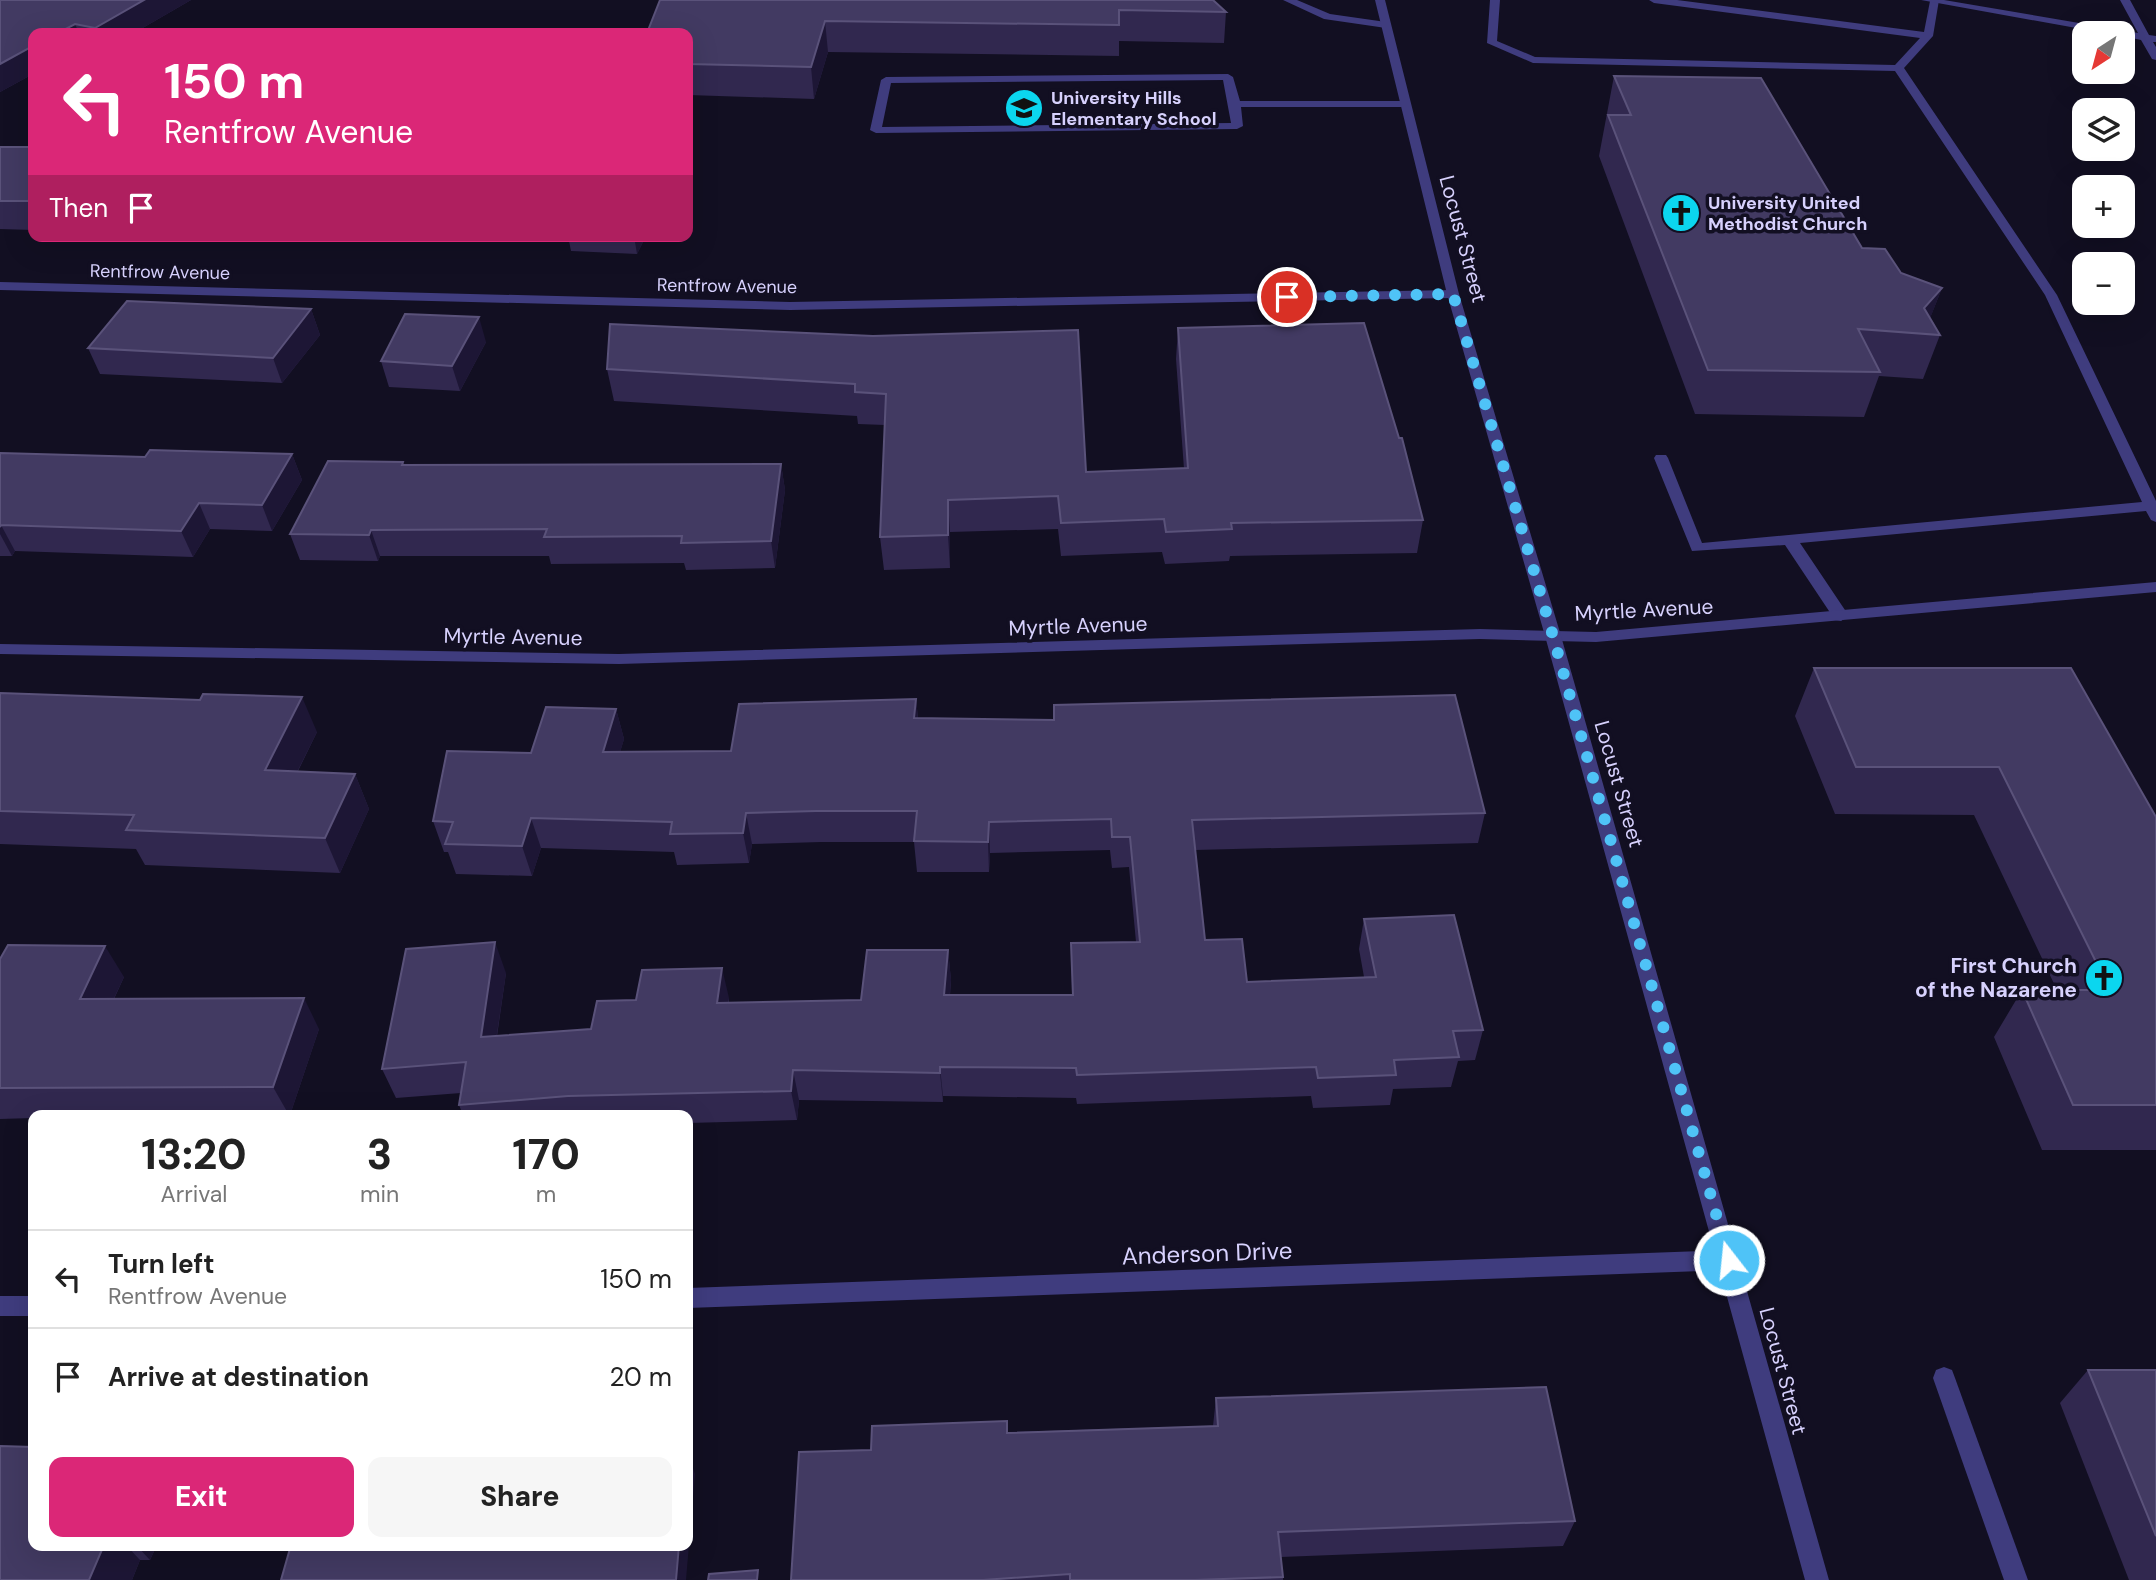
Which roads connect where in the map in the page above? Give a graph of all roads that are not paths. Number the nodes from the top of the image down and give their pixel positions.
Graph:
1 (1288, 0) edge
2 (1380, 0) edge
3 (1495, 0) edge
4 (1654, 0) edge
5 (2125, 0) edge
6 (1930, 1) edge
7 (1386, 25) junction
8 (1928, 36) junction
9 (2151, 38) edge
10 (2156, 57) edge
11 (1898, 68) junction
12 (1236, 104) junction
13 (1405, 104) junction
14 (0, 286) edge
15 (1453, 294) junction
16 (1661, 458) dead end
17 (2153, 511) edge
18 (1789, 539) junction
19 (2156, 587) edge
20 (1841, 616) junction
21 (1553, 636) junction
22 (0, 649) edge
23 (1729, 1260) junction
24 (693, 1298) edge
25 (0, 1306) edge
26 (28, 1306) edge
27 (1944, 1378) dead end
28 (1816, 1580) edge
29 (2016, 1580) edge

1 - 7 street
2 - 7 street, Locust Street
3 - 11 street
4 - 8 street
5 - 9 street
6 - 8 street
6 - 9 street
7 - 13 street, Locust Street
8 - 11 street
9 - 10 street
11 - 17 street
12 - 12 street
12 - 13 street
13 - 15 street, Locust Street
14 - 15 street, Rentfrow Avenue
15 - 21 street, Locust Street
16 - 18 street
17 - 18 street
18 - 20 street
19 - 20 street, Myrtle Avenue
20 - 21 street, Myrtle Avenue
21 - 22 street, Myrtle Avenue
21 - 23 street, Locust Street
23 - 24 street, Anderson Drive
23 - 28 street, Locust Street
25 - 26 street
27 - 29 street

